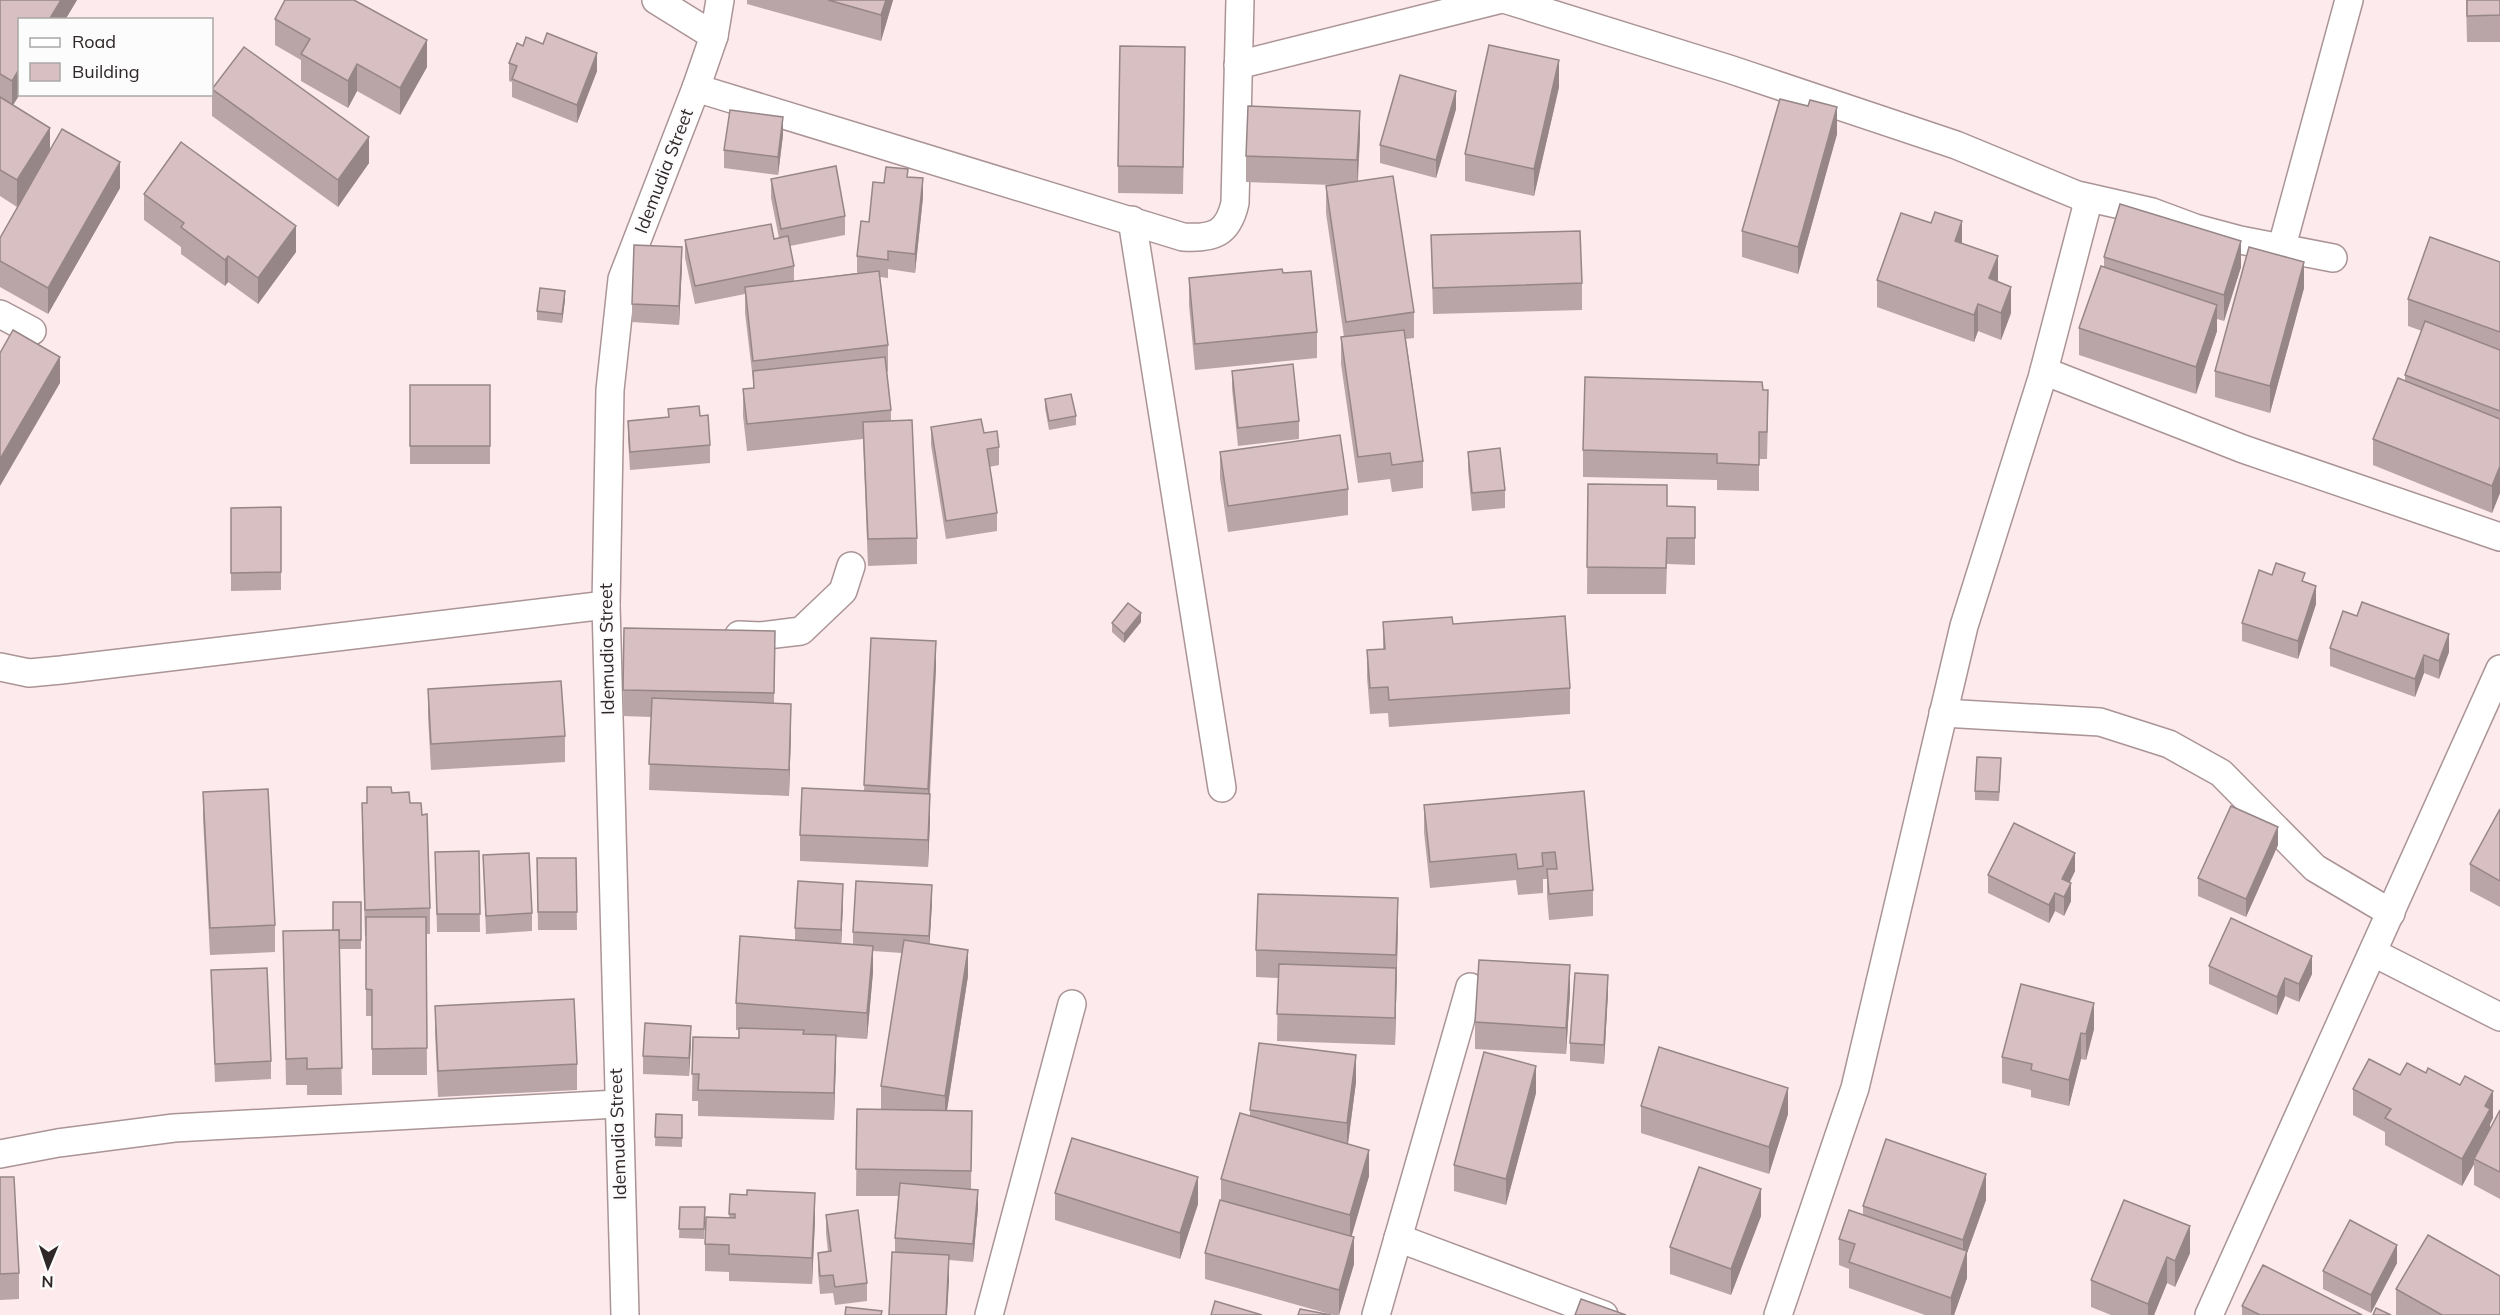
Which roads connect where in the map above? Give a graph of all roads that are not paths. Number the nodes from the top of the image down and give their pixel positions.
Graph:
1 (656, 0) edge
2 (720, 0) edge
3 (1240, 0) edge
4 (1498, 0) edge
5 (1507, 0) edge
6 (2349, 0) edge
7 (714, 36) junction
8 (1238, 65) junction
9 (696, 88) junction
10 (2090, 198) junction
11 (1132, 220) junction
12 (2282, 246) junction
13 (2333, 258) dead end
14 (0, 314) edge
15 (32, 331) dead end
16 (2044, 371) junction
17 (2500, 537) edge
18 (851, 566) dead end
19 (606, 605) junction
20 (714, 633) edge
21 (0, 667) edge
22 (2500, 669) edge
23 (1943, 713) junction
24 (1222, 788) dead end
25 (2391, 913) junction
26 (2374, 953) junction
27 (1470, 987) dead end
28 (1072, 1004) dead end
29 (2500, 1017) edge
30 (617, 1104) junction
31 (0, 1154) edge
32 (1398, 1238) junction
33 (625, 1315) edge
34 (989, 1315) edge
35 (1376, 1315) edge
36 (1605, 1315) edge
37 (1778, 1315) edge
38 (2209, 1315) edge

1 - 7 street
2 - 7 street, Idemudia Street
3 - 8 street
4 - 8 street
5 - 10 street
6 - 12 street
7 - 9 street, Idemudia Street
8 - 11 street
9 - 11 street
9 - 19 street, Idemudia Street
10 - 12 street
10 - 16 street
11 - 24 street
12 - 13 street
14 - 15 street
16 - 17 street
16 - 23 street
18 - 20 street
19 - 21 street
19 - 30 street, Idemudia Street
22 - 25 street
23 - 25 street
23 - 37 street
25 - 26 street
26 - 29 street
26 - 38 street
27 - 32 street
28 - 34 street
30 - 31 street
30 - 33 street, Idemudia Street
32 - 35 street
32 - 36 street

